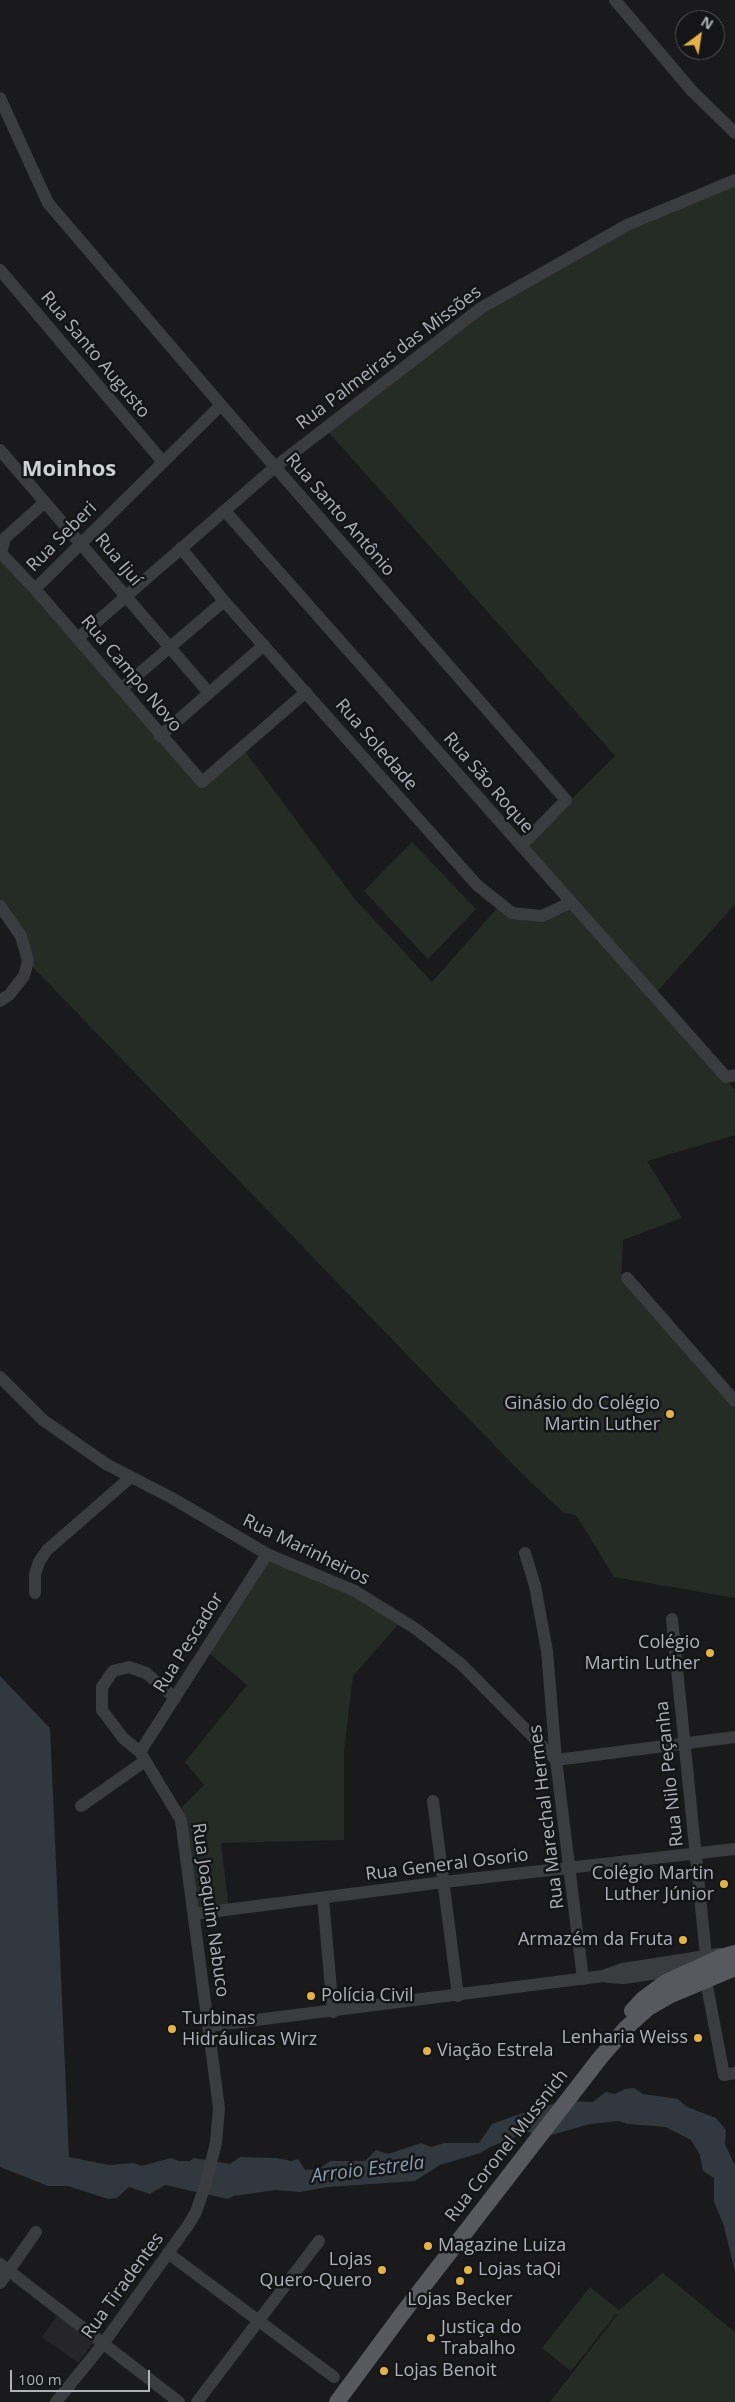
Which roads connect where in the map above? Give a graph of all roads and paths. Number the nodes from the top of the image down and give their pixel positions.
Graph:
1 (615, 0) edge
2 (0, 98) edge
3 (735, 133) edge
4 (735, 180) edge
5 (0, 270) edge
6 (220, 405) junction
7 (0, 450) edge
8 (163, 462) junction
9 (274, 467) junction
10 (45, 502) junction
11 (225, 511) junction
12 (81, 544) junction
13 (181, 548) junction
14 (35, 588) junction
15 (125, 596) junction
16 (224, 601) junction
17 (78, 638) junction
18 (264, 646) junction
19 (171, 647) junction
20 (121, 689) junction
21 (306, 692) junction
22 (210, 693) junction
23 (160, 736) junction
24 (521, 846) junction
25 (570, 903) junction
26 (0, 906) edge
27 (0, 1001) edge
28 (731, 1076) edge
29 (627, 1278) dead end
30 (0, 1377) edge
31 (735, 1401) edge
32 (131, 1476) junction
33 (267, 1554) junction
34 (525, 1554) dead end
35 (35, 1593) dead end
36 (672, 1618) dead end
37 (175, 1698) junction
38 (735, 1737) edge
39 (684, 1743) junction
40 (143, 1756) junction
41 (556, 1760) junction
42 (434, 1801) dead end
43 (80, 1806) dead end
44 (735, 1849) edge
45 (696, 1854) junction
46 (570, 1868) junction
47 (444, 1882) junction
48 (323, 1898) junction
49 (194, 1914) junction
50 (735, 1953) edge
51 (735, 1967) edge
52 (703, 1968) junction
53 (583, 1979) junction
54 (458, 1996) junction
55 (333, 2012) junction
56 (209, 2026) junction
57 (730, 2074) edge
58 (216, 2143) joint
59 (36, 2232) dead end
60 (319, 2241) dead end
61 (169, 2254) junction
62 (5, 2267) edge
63 (0, 2283) edge
64 (258, 2320) junction
65 (102, 2344) junction
66 (334, 2377) dead end
67 (56, 2402) edge
68 (179, 2402) edge
69 (197, 2402) edge
70 (337, 2402) edge

1 - 3 street
2 - 6 street, Rua Santo Antônio
4 - 9 street, Rua Palmeiras das Missões
5 - 8 street, Rua Santo Augusto
6 - 8 street, Rua Seberi
6 - 9 street, Rua Santo Antônio
7 - 10 street, Rua Ijuí
8 - 12 street, Rua Seberi
9 - 11 street, Rua Palmeiras das Missões
9 - 24 street, Rua Santo Antônio
10 - 12 street, Rua Ijuí
10 - 14 street, Rua Campo Novo
11 - 13 street, Rua Palmeiras das Missões
11 - 24 street, Rua São Roque
12 - 14 street, Rua Seberi
12 - 15 street, Rua Ijuí
13 - 15 street, Rua Palmeiras das Missões
13 - 16 street, Rua Soledade
14 - 17 street, Rua Campo Novo
15 - 17 street, Rua Palmeiras das Missões
15 - 19 street, Rua Ijuí
16 - 18 street, Rua Soledade
16 - 19 street
17 - 20 street, Rua Campo Novo
18 - 21 street, Rua Soledade
18 - 22 street
19 - 20 street
19 - 22 street, Rua Ijuí
20 - 23 street, Rua Campo Novo
21 - 23 street, Rua Campo Novo
21 - 25 street, Rua Soledade
22 - 23 street
24 - 25 street, Rua São Roque
25 - 28 street, Rua São Roque
26 - 27 street
29 - 31 street
30 - 32 street, Rua Marinheiros
32 - 33 street, Rua Marinheiros
32 - 35 street
33 - 37 street, Rua Pescador
33 - 41 street, Rua Marinheiros
34 - 41 street, Rua Marechal Hermes
36 - 39 street, Rua Nilo Peçanha
37 - 40 street, Rua Pescador
37 - 40 street, Rua Joaquim Nabuco
38 - 39 street
39 - 41 street
39 - 45 street, Rua Nilo Peçanha
40 - 43 street
40 - 49 street, Rua Joaquim Nabuco
41 - 46 street, Rua Marechal Hermes
42 - 47 street
44 - 45 street, Rua General Osorio
45 - 46 street, Rua General Osorio
45 - 52 street, Rua Nilo Peçanha
46 - 47 street, Rua General Osorio
46 - 53 street, Rua Marechal Hermes
47 - 48 street, Rua General Osorio
47 - 54 street
48 - 49 street, Rua General Osorio
48 - 55 street
49 - 56 street, Rua Joaquim Nabuco
50 - 52 main road, Rua Coronel Mussnich
51 - 52 main road, Rua Coronel Mussnich
52 - 53 street
52 - 57 street, Rua Nilo Peçanha
52 - 70 main road, Rua Coronel Mussnich
53 - 54 street
54 - 55 street
55 - 56 street
56 - 58 street, Rua Joaquim Nabuco
58 - 61 street, Rua Tiradentes
59 - 62 street
60 - 64 street
61 - 64 street
61 - 65 street, Rua Tiradentes
62 - 63 street
62 - 65 street
64 - 66 street
64 - 69 street
65 - 67 street, Rua Tiradentes
65 - 68 street

